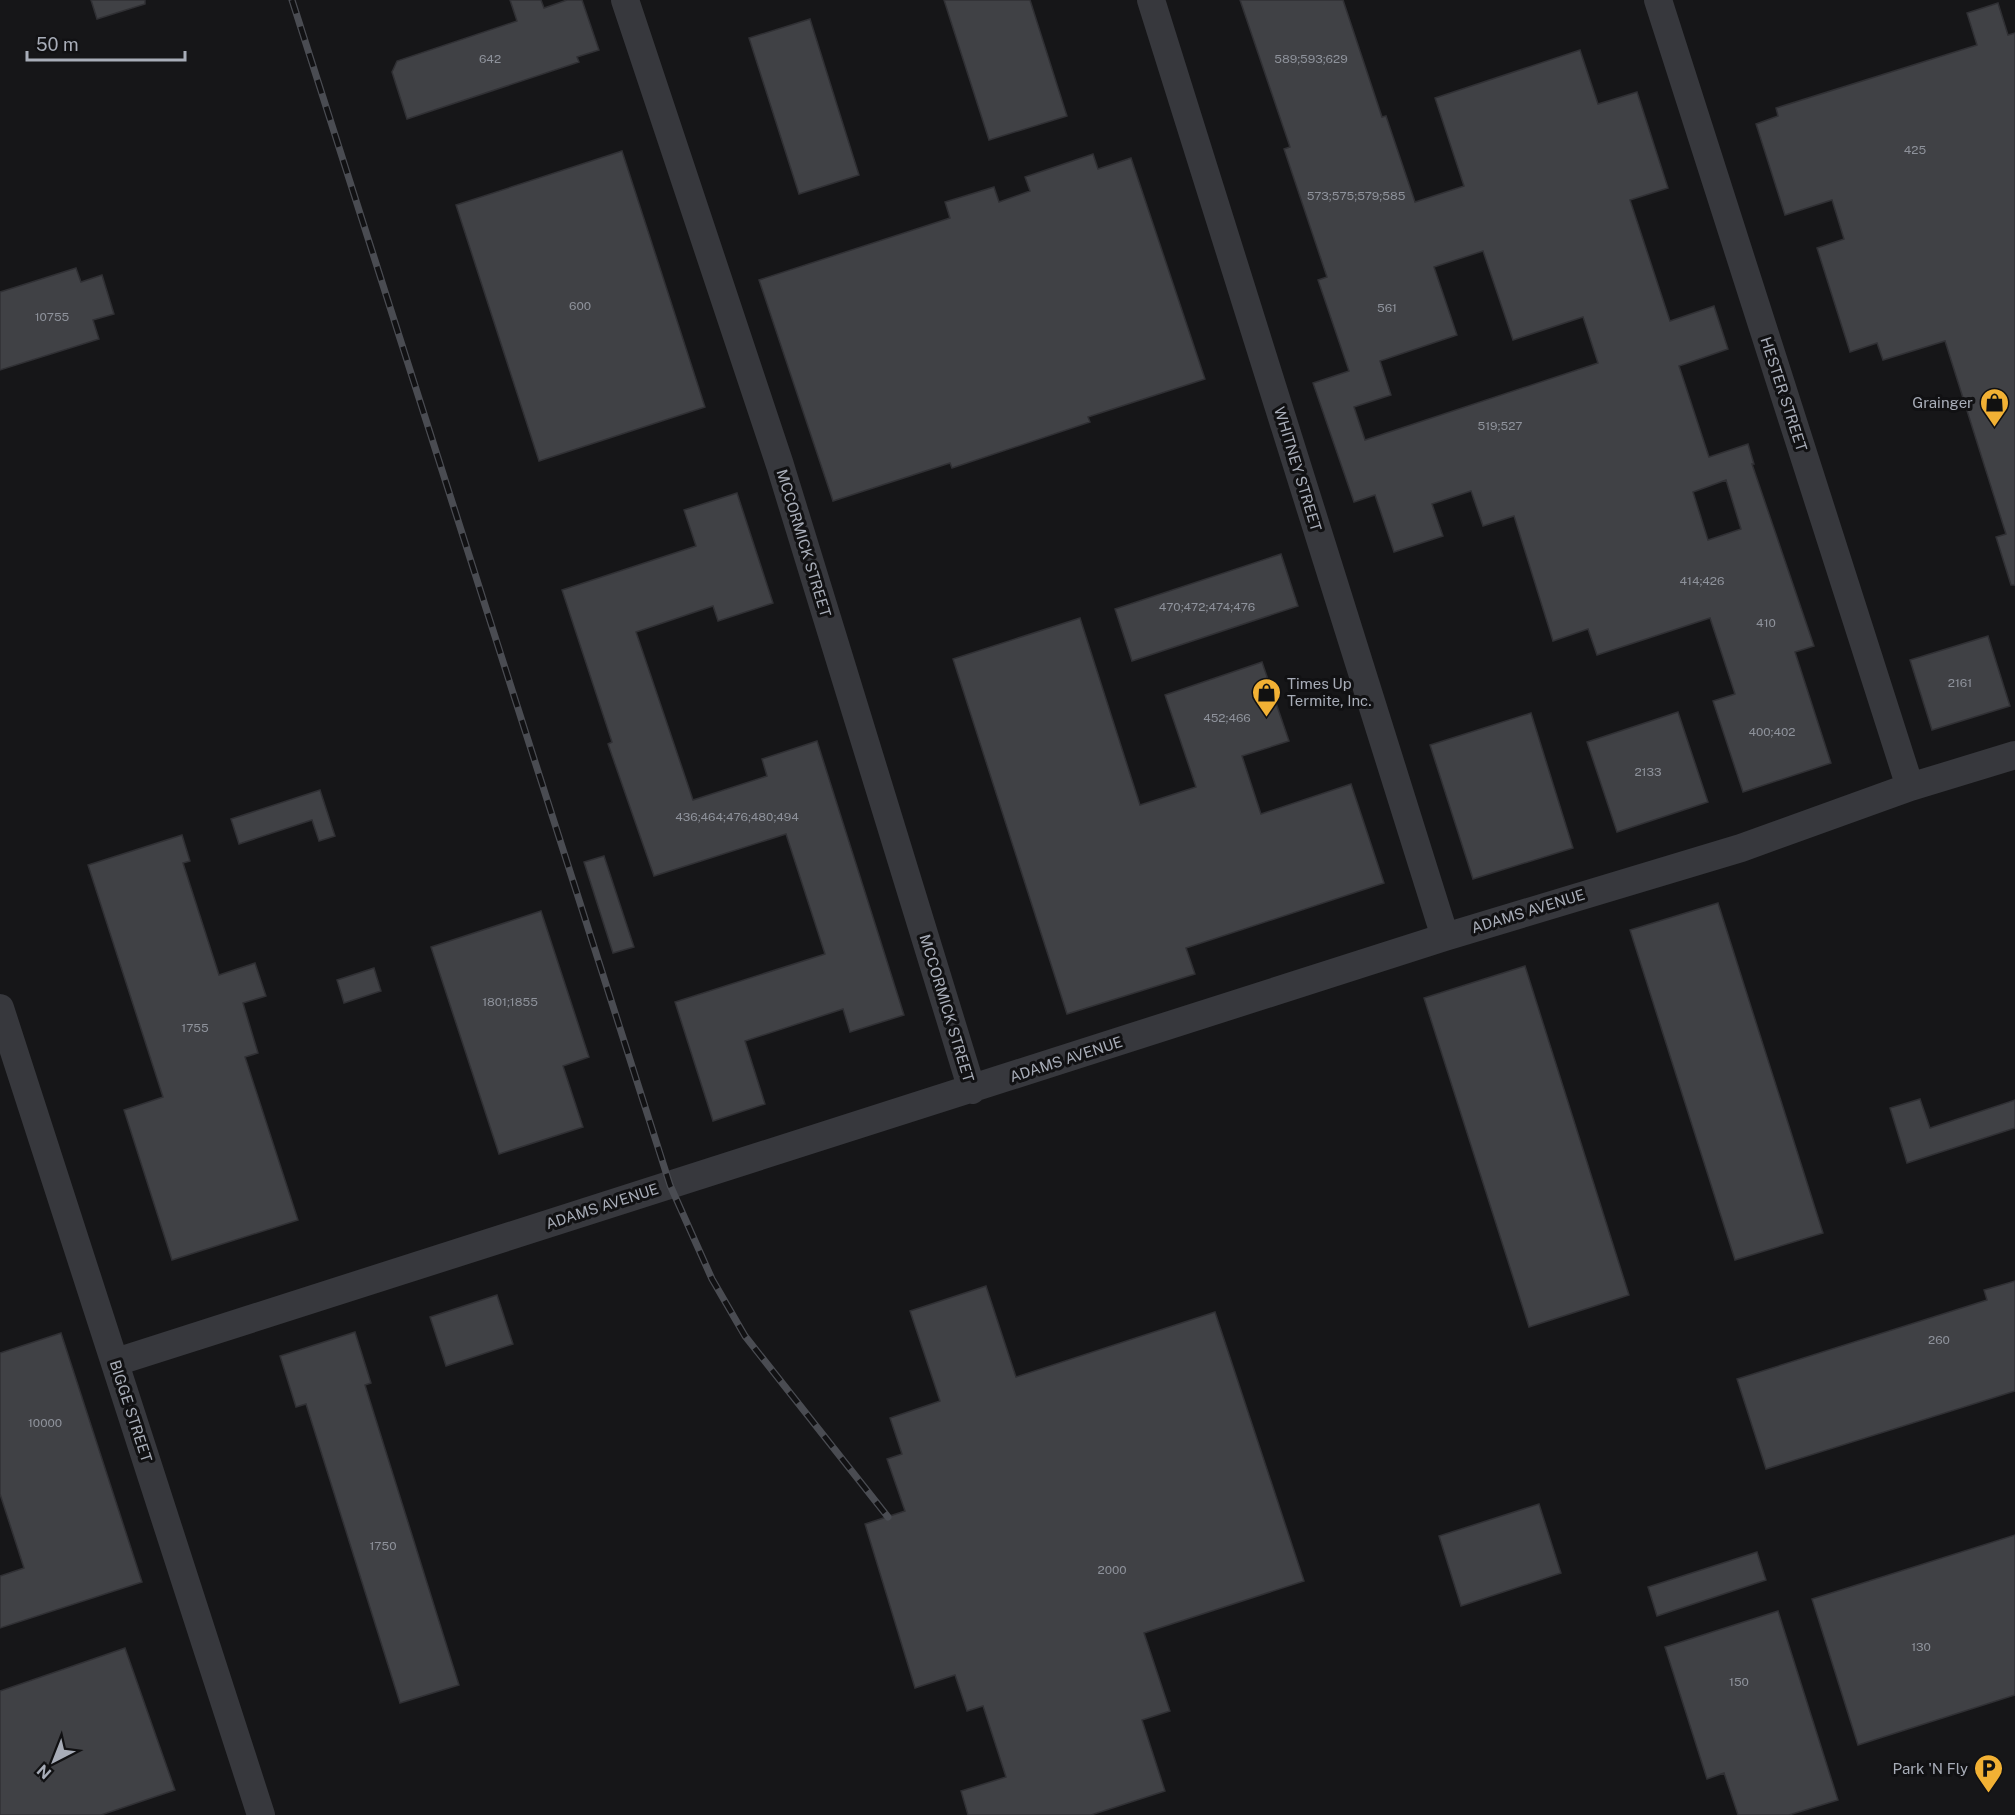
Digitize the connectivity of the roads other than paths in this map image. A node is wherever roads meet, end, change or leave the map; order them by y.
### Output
1 (625, 0) edge
2 (1150, 0) edge
3 (1659, 0) edge
4 (2015, 755) edge
5 (1910, 787) junction
6 (1445, 937) junction
7 (0, 1008) edge
8 (972, 1090) junction
9 (116, 1362) junction
10 (261, 1815) edge

1 - 8 street, MCCORMICK STREET
2 - 6 street, WHITNEY STREET
3 - 5 street, HESTER STREET
4 - 5 street, ADAMS AVENUE
5 - 6 street, ADAMS AVENUE
6 - 8 street, ADAMS AVENUE
7 - 9 street, BIGGE STREET
8 - 9 street, ADAMS AVENUE
9 - 10 street, BIGGE STREET

